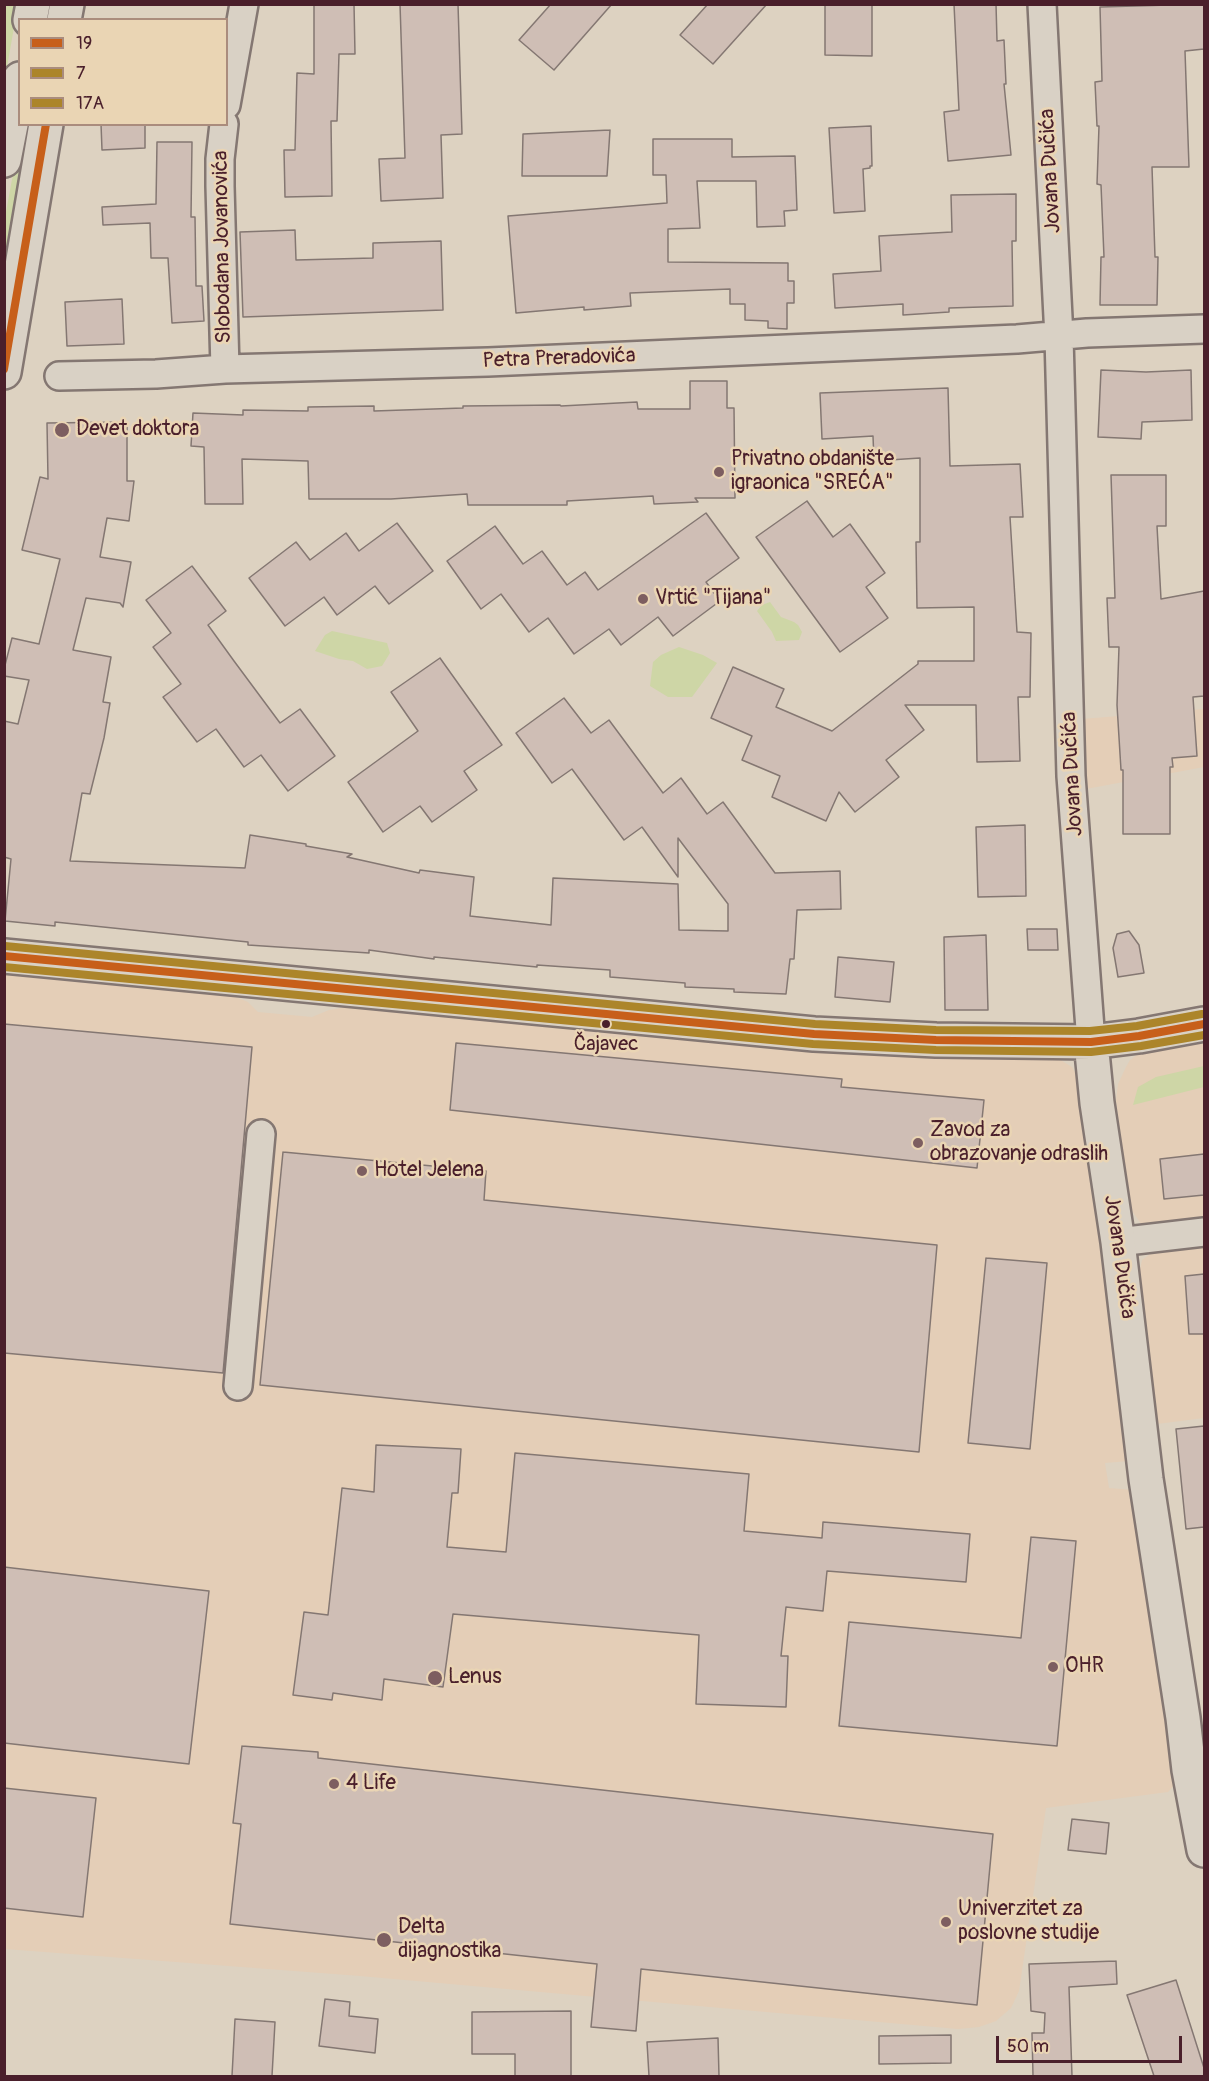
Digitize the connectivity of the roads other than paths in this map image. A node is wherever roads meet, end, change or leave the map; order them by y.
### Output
1 (244, 4) edge
2 (1042, 4) edge
3 (18, 89) edge
4 (228, 94) edge
5 (46, 126) edge
6 (224, 126) edge
7 (4, 160) edge
8 (1204, 328) edge
9 (1059, 337) junction
10 (225, 369) junction
11 (4, 372) edge
12 (59, 376) dead end
13 (4, 956) edge
14 (1204, 1024) edge
15 (1091, 1042) junction
16 (261, 1134) dead end
17 (1204, 1232) edge
18 (1118, 1242) junction
19 (238, 1386) dead end
20 (1200, 1800) edge
21 (1204, 1850) edge

1 - 4 street
2 - 9 street, Jovana Dučića
3 - 7 main road
5 - 11 main road
6 - 10 street, Slobodana Jovanovića
8 - 9 street
9 - 10 street, Petra Preradovića
9 - 15 street, Jovana Dučića
10 - 12 street, Petra Preradovića
13 - 15 main road
14 - 15 main road
15 - 18 main road, Jovana Dučića
16 - 19 street
17 - 18 street
18 - 20 main road, Jovana Dučića
20 - 21 main road, Jovana Dučića

